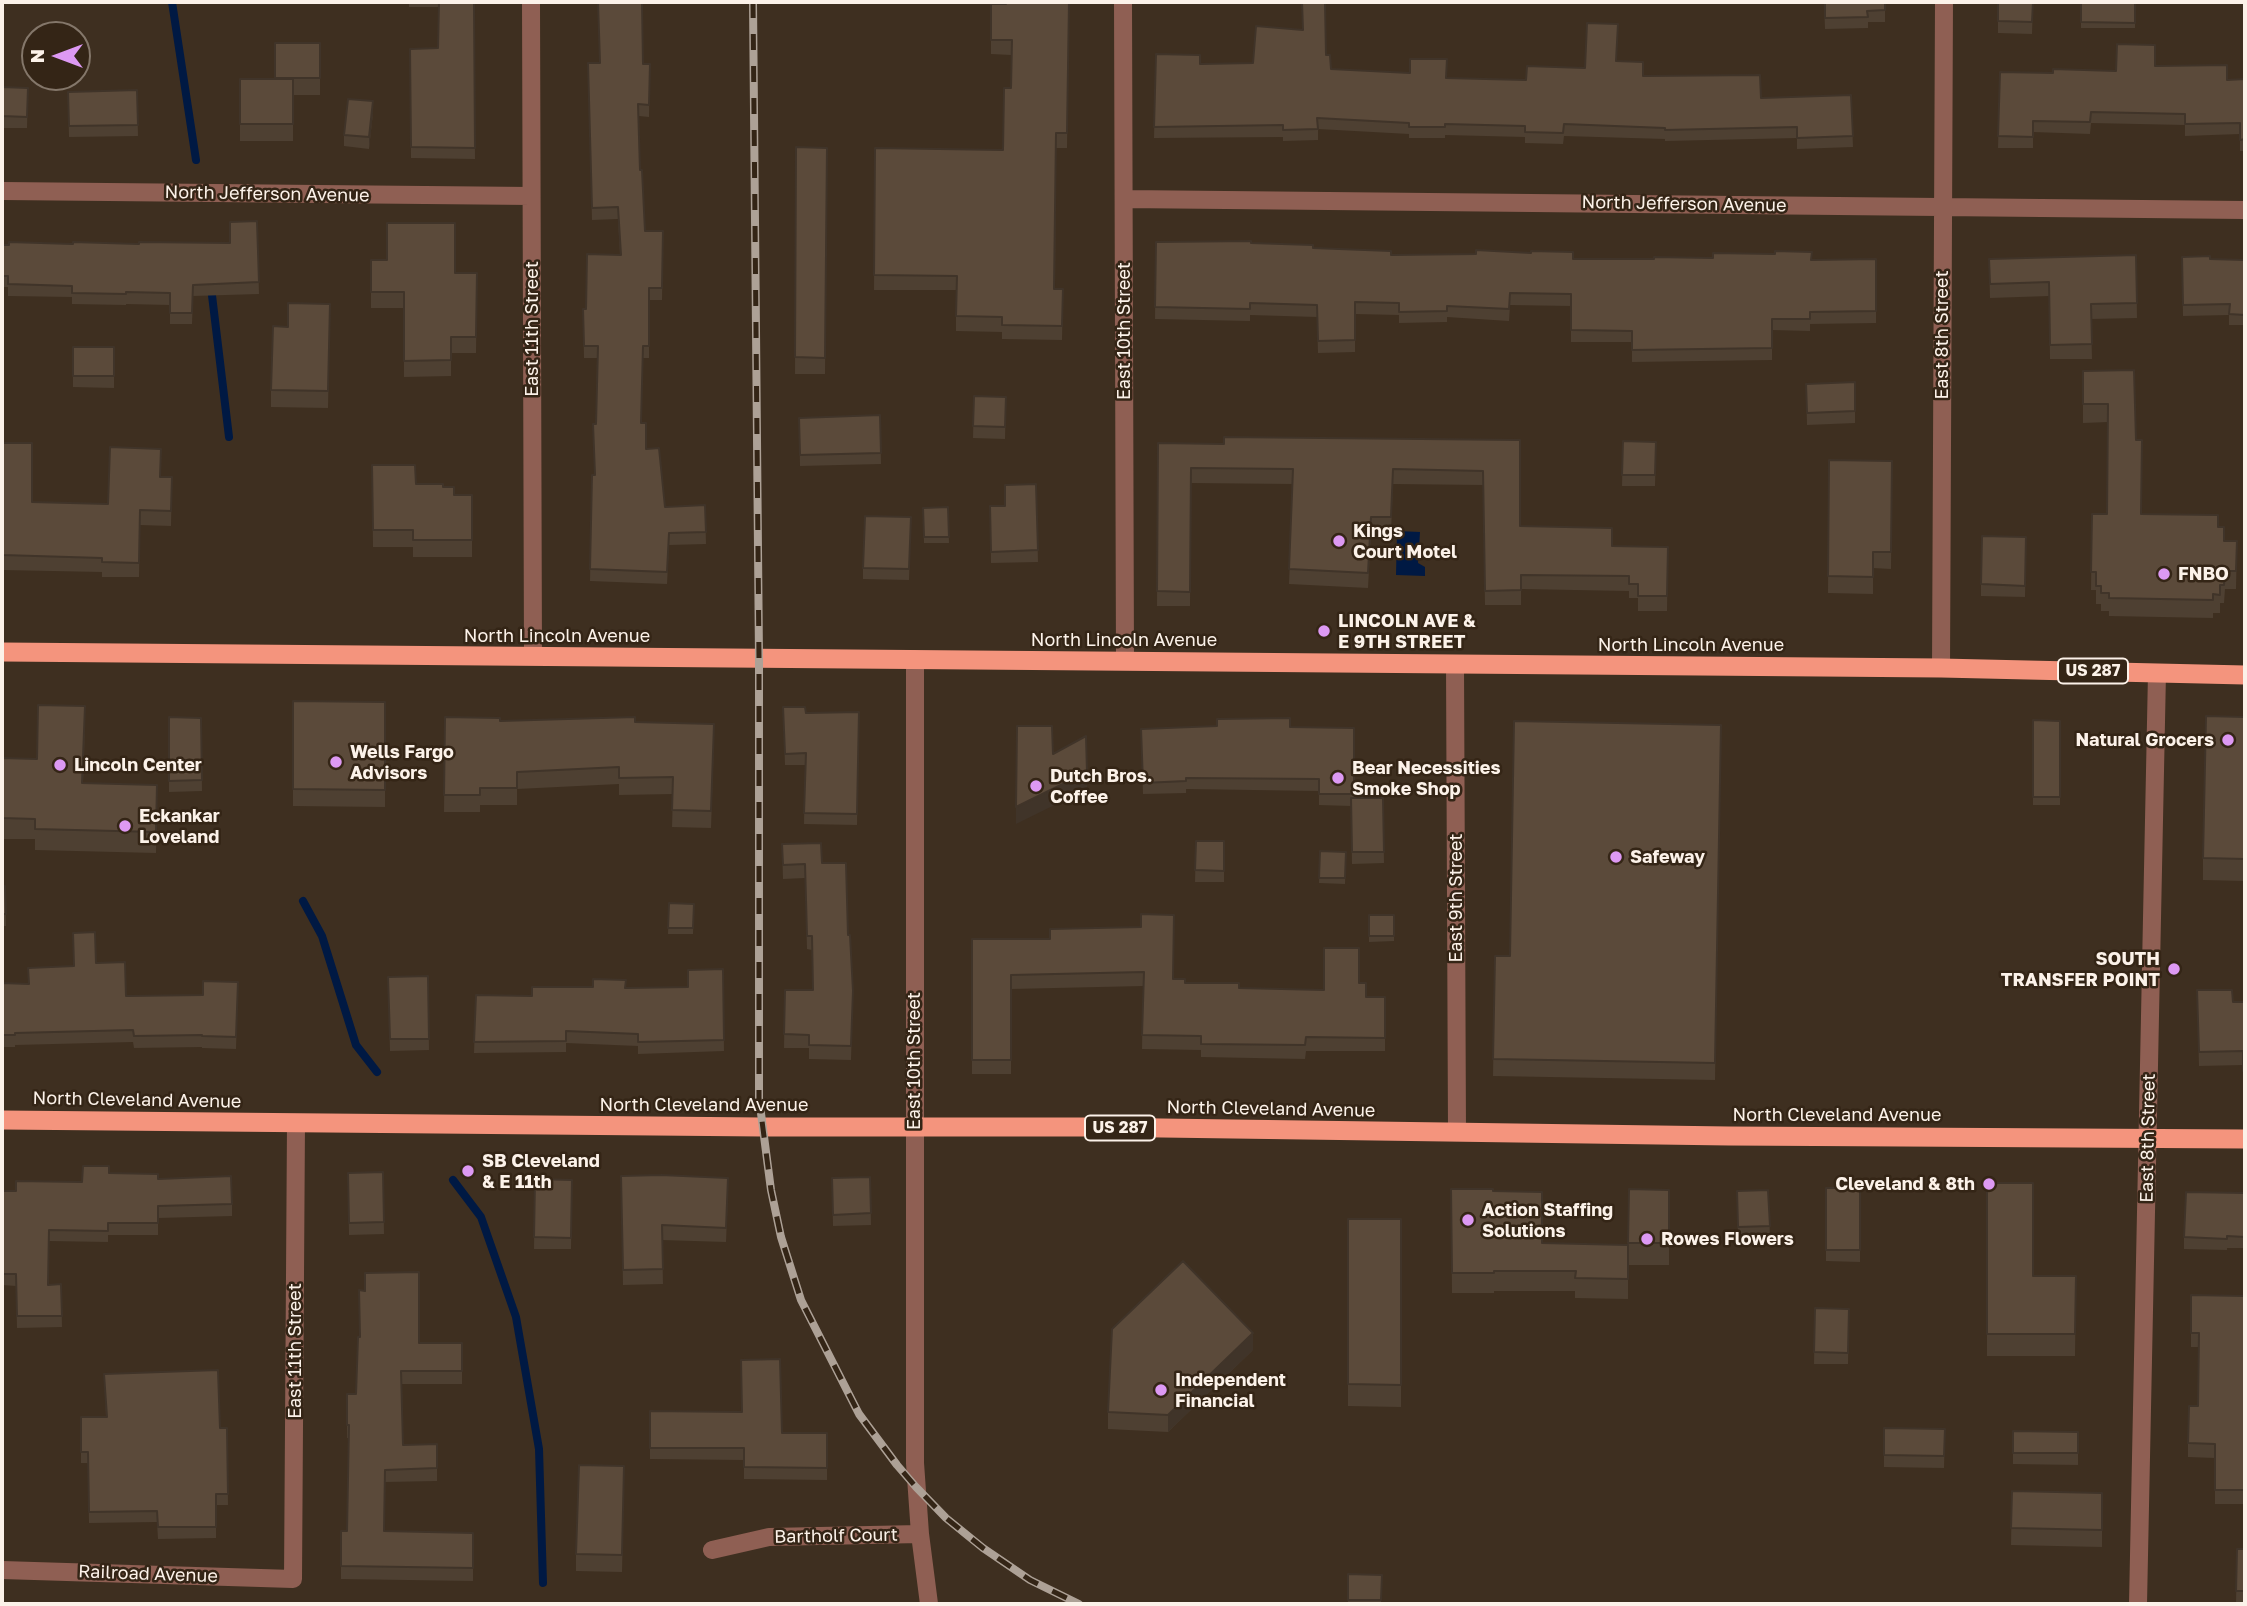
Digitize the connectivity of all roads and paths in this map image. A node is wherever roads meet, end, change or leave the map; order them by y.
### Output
1 (531, 2) edge
2 (1123, 2) edge
3 (1944, 2) edge
4 (2, 191) edge
5 (531, 196) junction
6 (1124, 199) junction
7 (1943, 206) junction
8 (2245, 209) edge
9 (2, 652) edge
10 (533, 656) junction
11 (915, 659) junction
12 (1125, 661) junction
13 (1455, 664) junction
14 (1941, 668) junction
15 (2157, 673) junction
16 (2245, 675) edge
17 (2, 1120) edge
18 (296, 1123) junction
19 (914, 1127) junction
20 (1457, 1131) junction
21 (2148, 1139) junction
22 (2245, 1139) edge
23 (920, 1534) junction
24 (712, 1550) dead end
25 (2, 1570) edge
26 (293, 1579) joint
27 (929, 1604) edge
28 (2138, 1604) edge

1 - 5 street, East 11th Street
2 - 6 street, East 10th Street
3 - 7 street, East 8th Street
4 - 5 street, North Jefferson Avenue
5 - 10 street, East 11th Street
6 - 7 street, North Jefferson Avenue
6 - 12 street, East 10th Street
7 - 8 street, North Jefferson Avenue
7 - 14 street, East 8th Street
9 - 10 highway, North Lincoln Avenue / US 287
10 - 11 highway, North Lincoln Avenue / US 287
11 - 12 highway, North Lincoln Avenue / US 287
11 - 19 street, East 10th Street
12 - 13 highway, North Lincoln Avenue / US 287
13 - 14 highway, North Lincoln Avenue / US 287
13 - 20 street, East 9th Street
14 - 15 highway, North Lincoln Avenue / US 287
15 - 16 highway, North Lincoln Avenue / US 287
15 - 21 street, East 8th Street
17 - 18 highway, North Cleveland Avenue / US 287
18 - 19 highway, North Cleveland Avenue / US 287
18 - 26 street, East 11th Street
19 - 20 highway, North Cleveland Avenue / US 287
19 - 23 street, East 10th Street
20 - 21 highway, North Cleveland Avenue / US 287
21 - 22 highway, North Cleveland Avenue / US 287
21 - 28 street, East 8th Street
23 - 24 street, Bartholf Court
23 - 27 street, East 10th Street
25 - 26 street, Railroad Avenue

